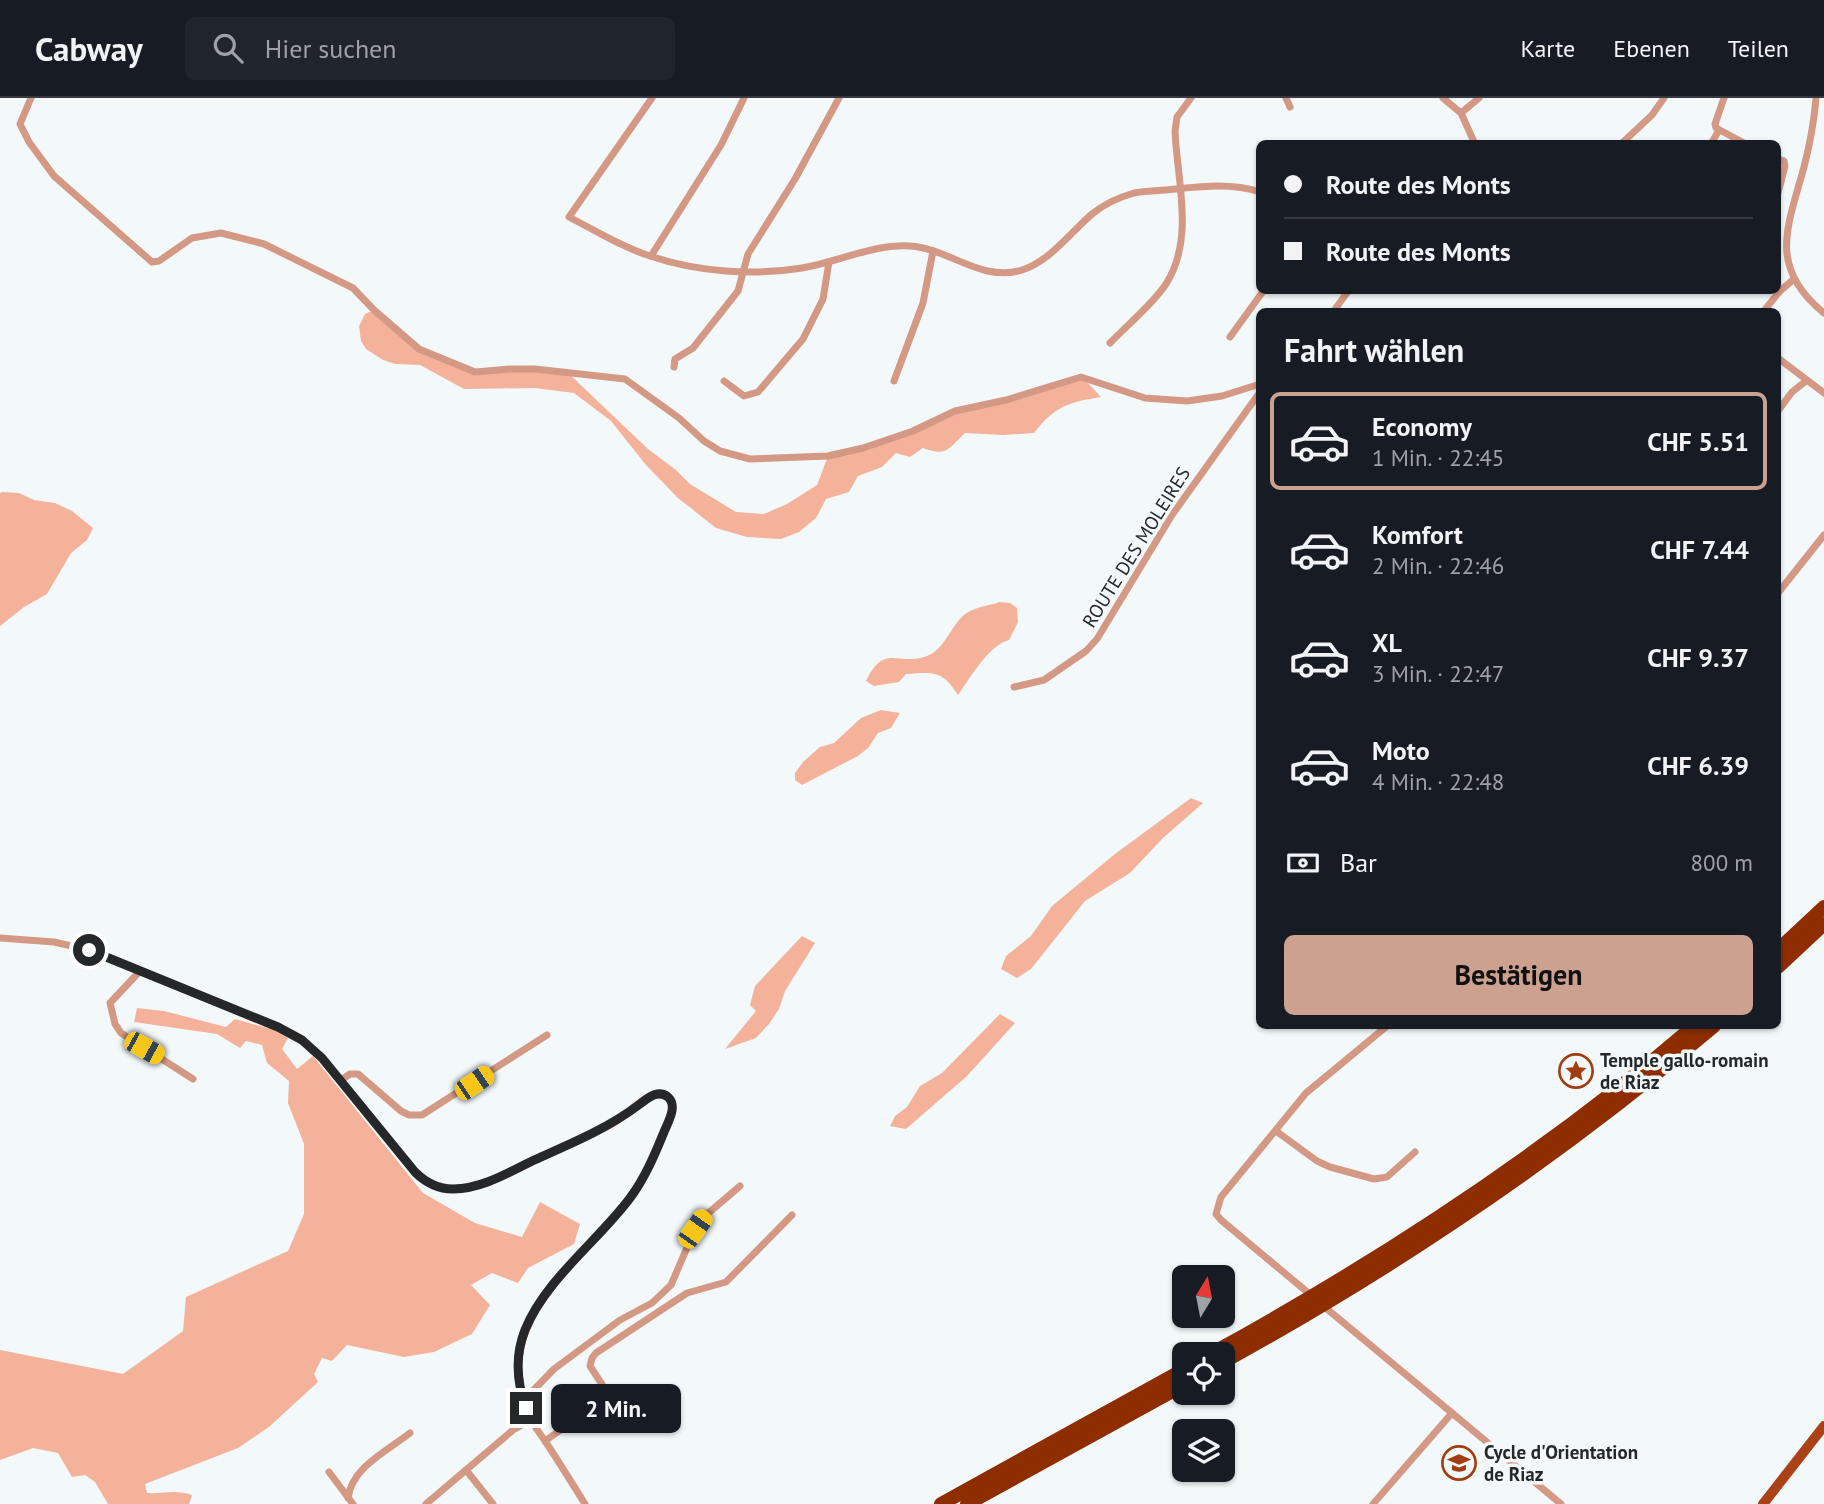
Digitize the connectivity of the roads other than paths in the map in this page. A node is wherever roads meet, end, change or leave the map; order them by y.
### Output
1 (31, 98) edge
2 (652, 98) edge
3 (744, 98) edge
4 (839, 98) edge
5 (1191, 98) edge
6 (1286, 98) edge
7 (1443, 98) edge
8 (1479, 98) edge
9 (1664, 98) edge
10 (1724, 98) edge
11 (1816, 98) edge
12 (1290, 107) dead end
13 (1461, 113) junction
14 (1719, 130) junction
15 (1473, 140) edge
16 (1625, 140) edge
17 (1713, 140) edge
18 (1738, 140) edge
19 (1781, 160) edge
20 (1781, 181) edge
21 (1180, 189) junction
22 (1256, 191) edge
23 (1781, 238) edge
24 (1786, 241) junction
25 (933, 251) junction
26 (651, 256) junction
27 (829, 262) junction
28 (743, 272) junction
29 (1794, 279) junction
30 (1781, 290) edge
31 (1261, 294) edge
32 (1778, 294) edge
33 (1766, 308) edge
34 (1824, 313) edge
35 (1230, 337) dead end
36 (1110, 342) dead end
37 (1781, 360) edge
38 (674, 367) dead end
39 (1806, 380) junction
40 (724, 381) dead end
41 (894, 382) dead end
42 (1256, 385) edge
43 (1824, 393) edge
44 (1256, 398) edge
45 (1781, 407) edge
46 (1824, 534) edge
47 (1781, 589) edge
48 (1014, 687) dead end
49 (1824, 906) edge
50 (1824, 924) edge
51 (0, 939) edge
52 (1781, 947) edge
53 (1781, 964) edge
54 (140, 971) junction
55 (1383, 1029) edge
56 (1690, 1029) edge
57 (1710, 1029) edge
58 (547, 1035) dead end
59 (193, 1079) dead end
60 (341, 1080) junction
61 (1276, 1131) junction
62 (1415, 1152) dead end
63 (740, 1186) dead end
64 (792, 1215) dead end
65 (1232, 1342) edge
66 (1235, 1355) edge
67 (1172, 1376) edge
68 (1172, 1391) edge
69 (523, 1401) junction
70 (1452, 1413) junction
71 (531, 1420) junction
72 (1824, 1426) edge
73 (410, 1433) dead end
74 (545, 1441) junction
75 (466, 1470) junction
76 (329, 1472) dead end
77 (350, 1501) edge
78 (426, 1504) edge
79 (493, 1504) edge
80 (585, 1504) edge
81 (941, 1504) edge
82 (967, 1504) edge
83 (1373, 1504) edge
84 (1561, 1504) edge
85 (1763, 1504) edge

1 - 42 street
2 - 26 street
3 - 26 street
4 - 28 street
5 - 21 street
6 - 12 street
7 - 13 street
8 - 13 street
9 - 16 street
10 - 14 street
11 - 24 street
13 - 15 street
14 - 17 street
14 - 18 street
19 - 20 street
21 - 22 street
21 - 25 street
21 - 36 street
23 - 24 street
24 - 29 street
25 - 27 street
25 - 41 street
26 - 28 street
27 - 28 street
27 - 40 street
28 - 38 street
29 - 30 street
29 - 34 street
31 - 35 street
32 - 33 street
37 - 39 street
39 - 43 street
39 - 45 street
44 - 48 street, ROUTE DES MOLEIRES
46 - 47 street
49 - 52 highway
50 - 53 highway
51 - 54 street
54 - 59 street
54 - 60 street
55 - 61 street
56 - 65 highway
57 - 66 highway
58 - 60 street
60 - 69 street
61 - 62 street
61 - 70 street
63 - 69 street
64 - 74 street
67 - 81 highway
68 - 82 highway
69 - 71 street
70 - 83 street
70 - 84 street
71 - 74 street
71 - 75 street
72 - 85 main road
73 - 77 street
74 - 80 street
75 - 78 street
75 - 79 street
76 - 77 street

